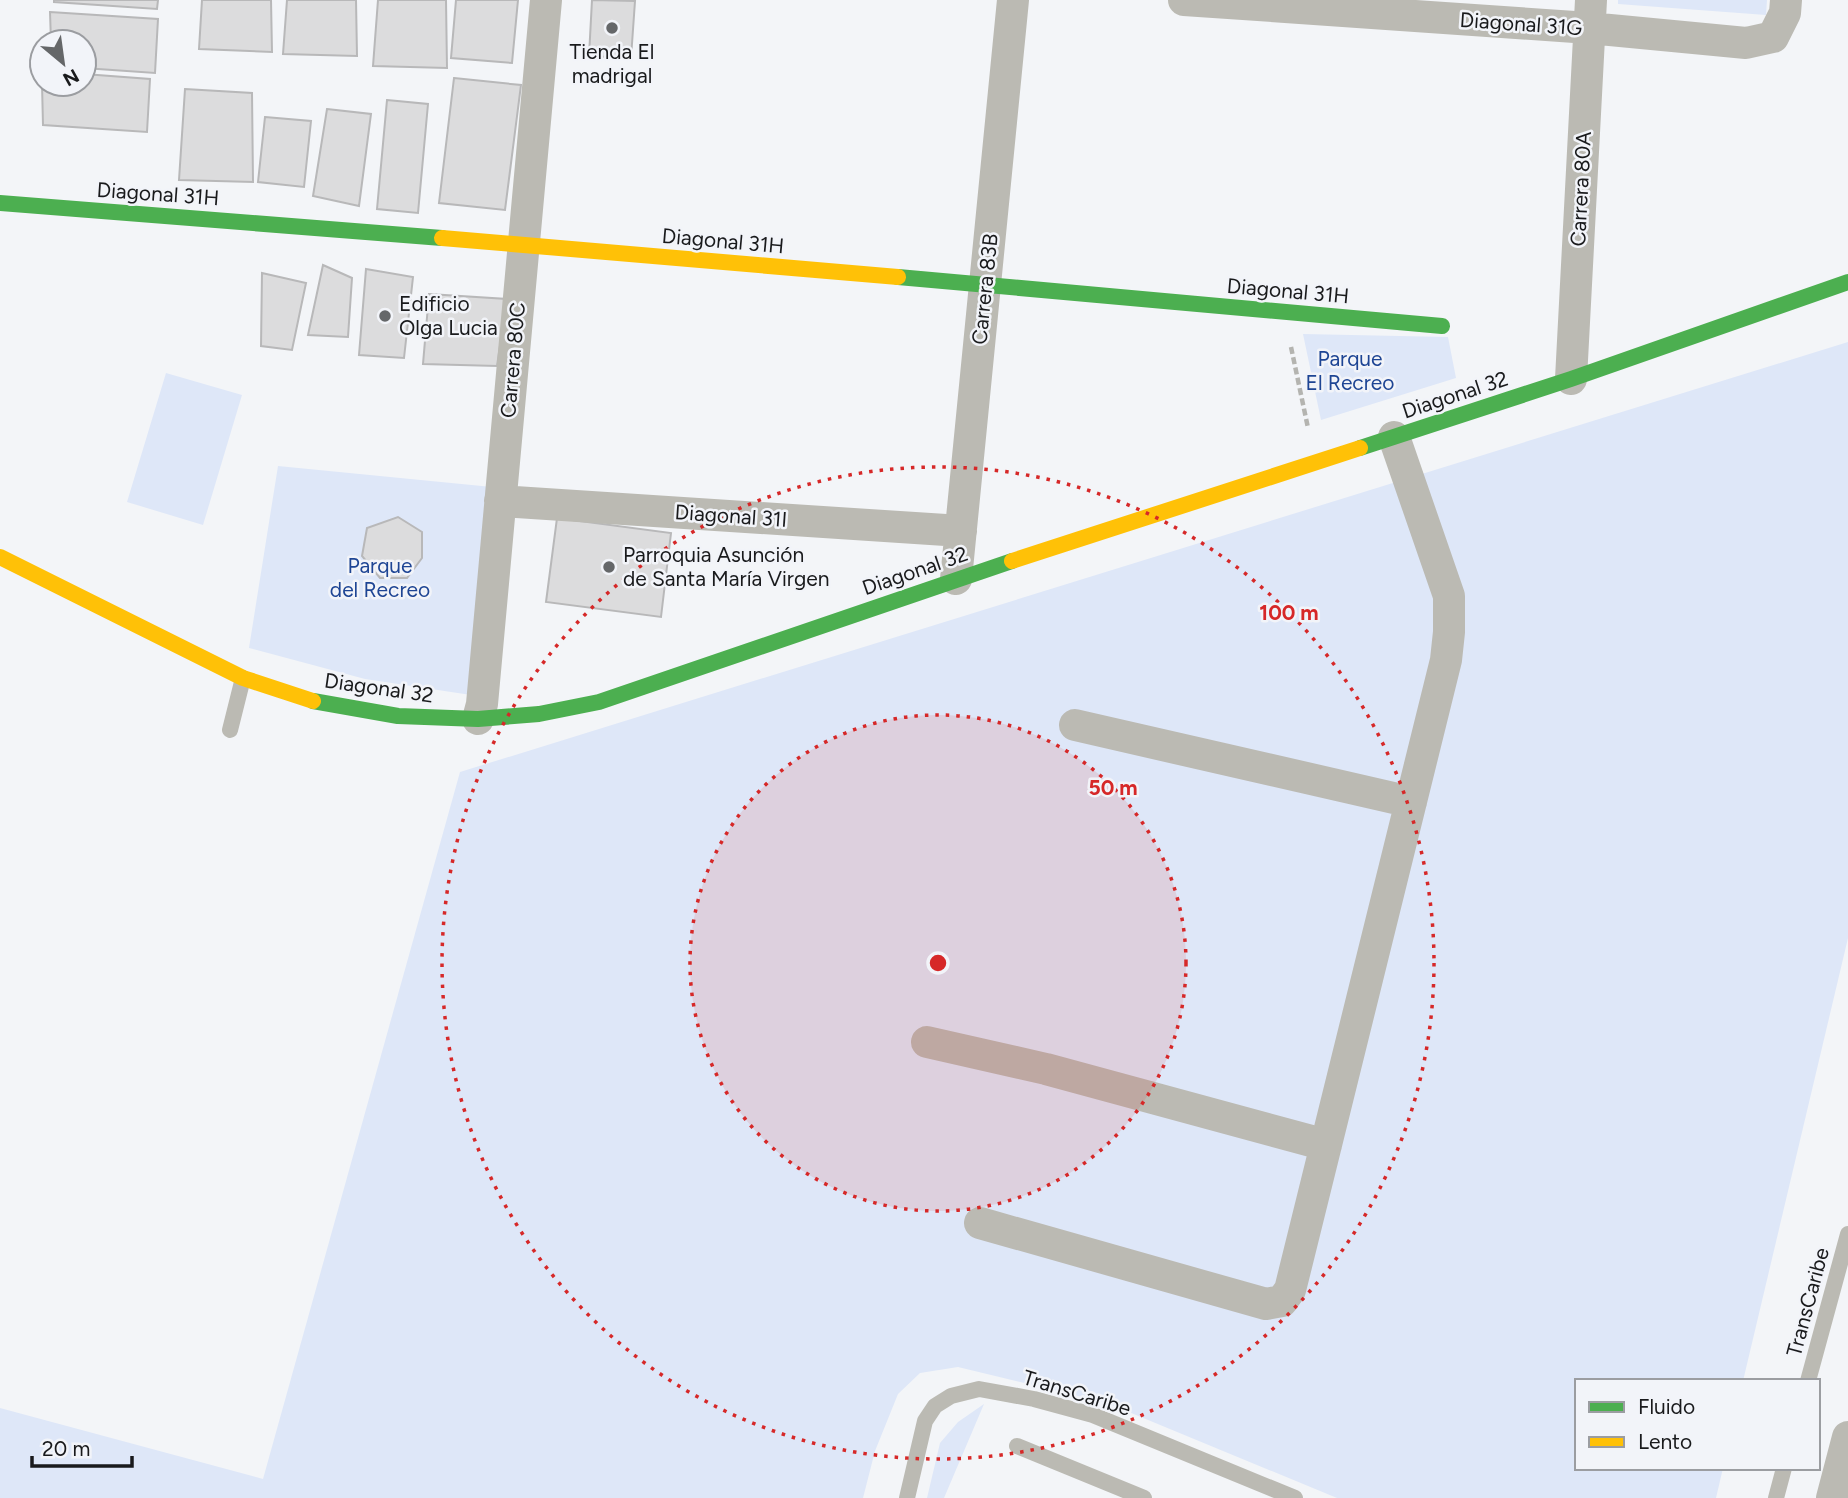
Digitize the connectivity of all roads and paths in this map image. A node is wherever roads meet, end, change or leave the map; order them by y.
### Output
1 (546, 0) edge
2 (1013, 0) edge
3 (1184, 0) edge
4 (1786, 0) edge
5 (1590, 14) edge
6 (0, 203) edge
7 (524, 244) junction
8 (1848, 282) edge
9 (985, 286) junction
10 (1283, 312) junction
11 (1442, 326) dead end
12 (1571, 379) junction
13 (1394, 437) junction
14 (1316, 463) junction
15 (500, 501) junction
16 (961, 531) junction
17 (0, 557) edge
18 (956, 579) junction
19 (243, 678) junction
20 (478, 719) junction
21 (1075, 725) dead end
22 (230, 730) dead end
23 (1411, 802) junction
24 (927, 1042) dead end
25 (1326, 1145) junction
26 (980, 1223) dead end
27 (1848, 1234) edge
28 (1809, 1379) edge
29 (1848, 1437) edge
30 (1017, 1446) dead end
31 (1783, 1470) edge
32 (907, 1498) edge
33 (1144, 1498) edge
34 (1295, 1498) edge
35 (1776, 1498) edge
36 (1832, 1498) edge

1 - 7 street, Carrera 80C
2 - 9 street, Carrera 83B
3 - 5 street, Diagonal 31G
4 - 5 street, Diagonal 31G
5 - 12 street, Carrera 80A
6 - 7 street, Diagonal 31H
7 - 9 street, Diagonal 31H
7 - 15 street, Carrera 80C
8 - 12 street, Diagonal 32
9 - 10 street, Diagonal 31H
9 - 16 street, Carrera 83B
10 - 11 street, Diagonal 31H
10 - 14 path
12 - 13 street, Diagonal 32
13 - 14 street, Diagonal 32
13 - 23 street
14 - 18 street, Diagonal 32
15 - 16 street, Diagonal 31I
15 - 20 street, Carrera 80C
16 - 18 street, Carrera 83B
17 - 19 street, Diagonal 32
18 - 20 street, Diagonal 32
19 - 20 street, Diagonal 32
19 - 22 lane
21 - 23 street
23 - 25 street
24 - 25 street
25 - 26 street
27 - 28 lane, TransCaribe
29 - 36 street
30 - 33 lane
31 - 35 lane
32 - 34 lane, TransCaribe

